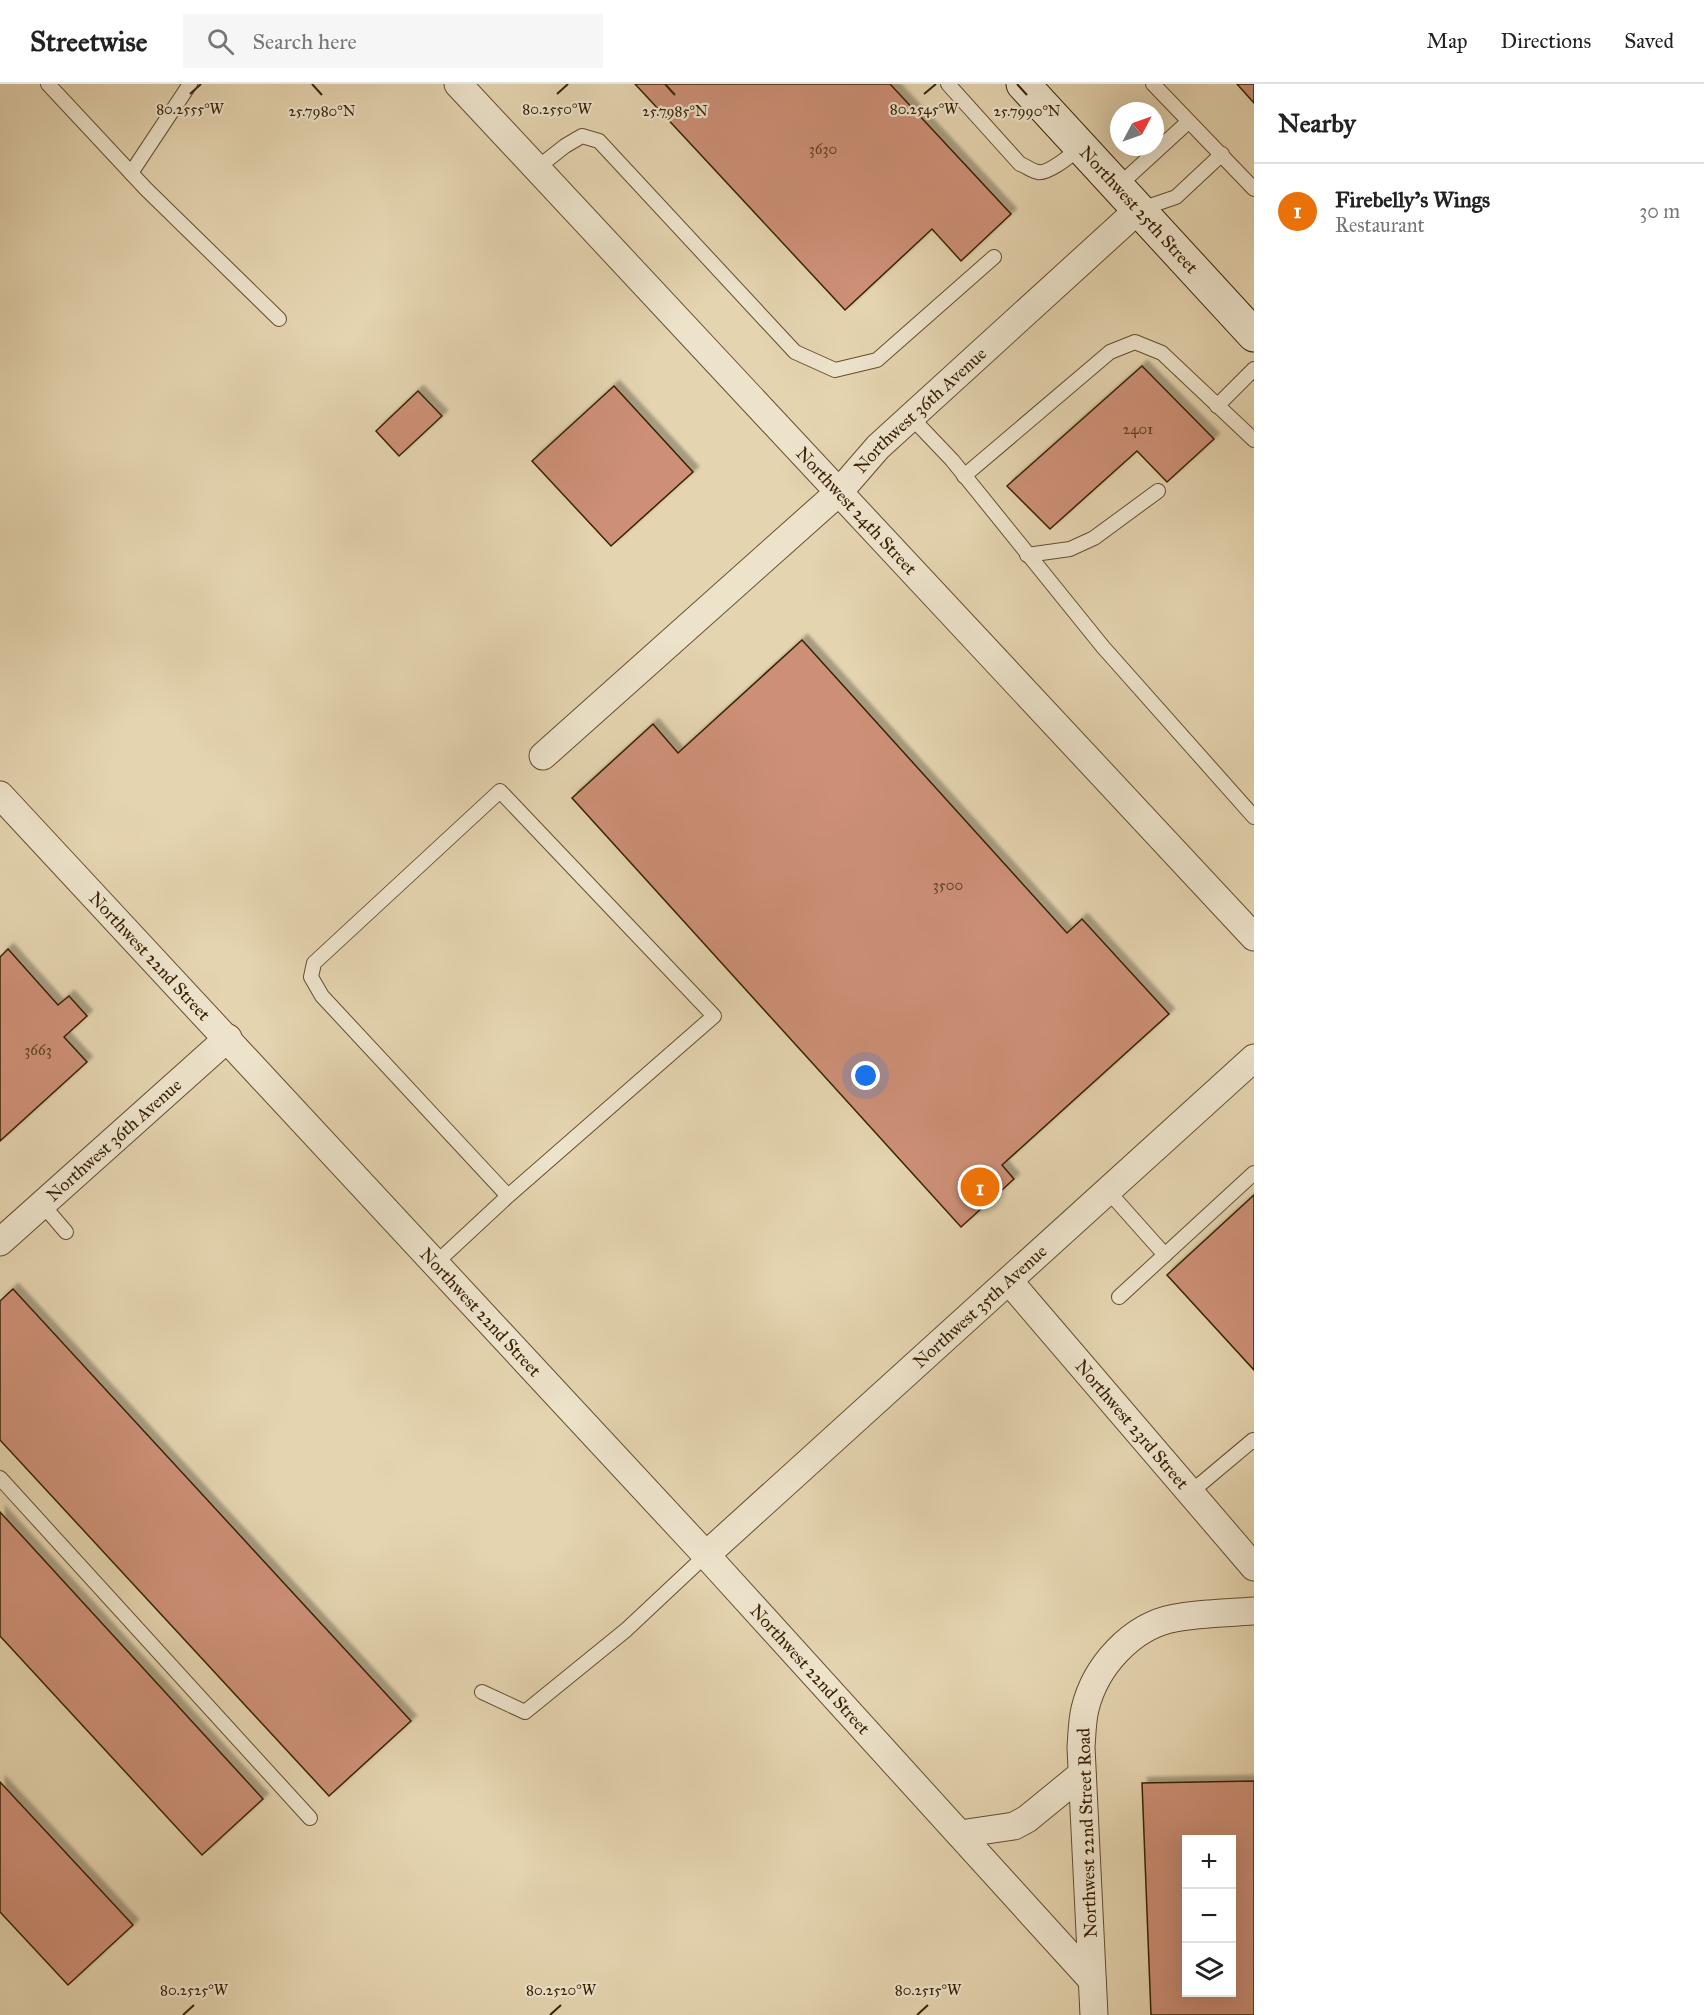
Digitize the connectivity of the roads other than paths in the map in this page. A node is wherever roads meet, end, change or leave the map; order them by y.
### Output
1 (48, 84) edge
2 (190, 84) edge
3 (458, 84) edge
4 (948, 84) edge
5 (1023, 84) edge
6 (1153, 84) edge
7 (1188, 122) junction
8 (1081, 147) junction
9 (1222, 154) junction
10 (537, 168) junction
11 (131, 174) junction
12 (1254, 189) edge
13 (1127, 198) junction
14 (994, 257) dead end
15 (279, 319) dead end
16 (1254, 335) edge
17 (1254, 369) edge
18 (1217, 406) junction
19 (911, 417) junction
20 (1254, 440) edge
21 (964, 476) junction
22 (1158, 491) dead end
23 (839, 492) junction
24 (1027, 555) junction
25 (543, 756) dead end
26 (0, 795) edge
27 (1254, 817) edge
28 (1254, 937) edge
29 (228, 1038) junction
30 (1253, 1060) edge
31 (1254, 1173) edge
32 (1108, 1191) junction
33 (508, 1196) junction
34 (42, 1204) junction
35 (66, 1232) dead end
36 (0, 1242) edge
37 (1165, 1255) junction
38 (436, 1263) junction
39 (1009, 1281) junction
40 (1119, 1297) dead end
41 (1254, 1442) edge
42 (0, 1478) edge
43 (1191, 1492) junction
44 (706, 1555) junction
45 (1254, 1567) edge
46 (1254, 1611) edge
47 (482, 1692) dead end
48 (1082, 1774) junction
49 (310, 1818) dead end
50 (960, 1834) junction
51 (1092, 1980) junction
52 (1094, 2015) edge

1 - 11 lane
2 - 11 lane
3 - 10 street, Northwest 24th Street
4 - 8 lane
5 - 8 street, Northwest 25th Street
6 - 7 lane
7 - 9 lane
7 - 13 lane
8 - 13 street, Northwest 25th Street
9 - 12 lane
9 - 13 lane
10 - 14 lane
10 - 23 street, Northwest 24th Street
11 - 15 lane
13 - 16 street, Northwest 25th Street
13 - 19 street, Northwest 36th Avenue
17 - 18 lane
18 - 20 lane
18 - 21 lane
19 - 21 lane
19 - 23 street, Northwest 36th Avenue
21 - 24 lane
22 - 24 lane
23 - 25 street, Northwest 36th Avenue
23 - 28 street, Northwest 24th Street
24 - 27 lane
26 - 29 street, Northwest 22nd Street
29 - 34 street, Northwest 36th Avenue
29 - 38 street, Northwest 22nd Street
30 - 32 street, Northwest 35th Avenue
31 - 37 lane
32 - 37 lane
32 - 39 street, Northwest 35th Avenue
33 - 33 lane
33 - 38 lane
34 - 35 lane
34 - 36 street, Northwest 36th Avenue
37 - 40 lane
38 - 44 street, Northwest 22nd Street
39 - 43 street, Northwest 23rd Street
39 - 44 street, Northwest 35th Avenue
41 - 43 lane
42 - 49 lane
43 - 45 street, Northwest 23rd Street
44 - 47 lane
44 - 50 street, Northwest 22nd Street
46 - 48 street, Northwest 22nd Street Road
48 - 50 street
48 - 51 street, Northwest 22nd Street Road
50 - 51 street, Northwest 22nd Street
51 - 52 street, Northwest 22nd Street Road

